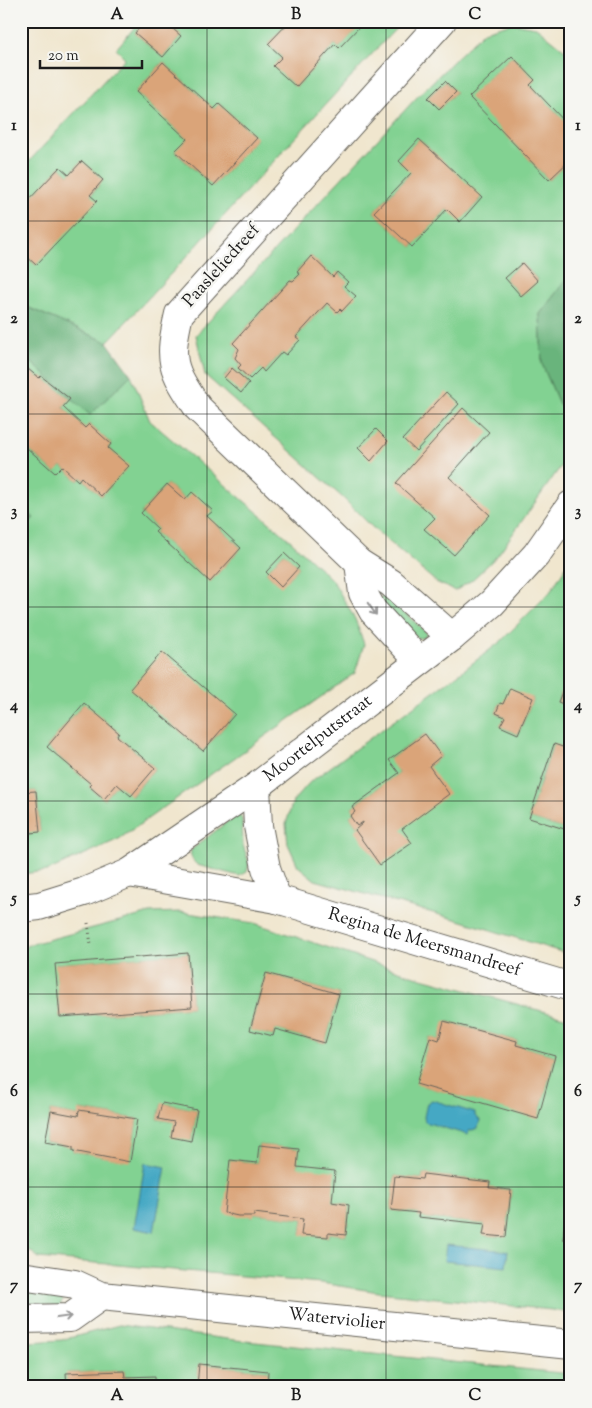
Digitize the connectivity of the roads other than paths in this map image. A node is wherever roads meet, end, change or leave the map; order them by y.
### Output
1 (442, 21) edge
2 (571, 505) edge
3 (359, 563) junction
4 (452, 637) junction
5 (420, 661) junction
6 (256, 787) junction
7 (129, 873) junction
8 (277, 899) junction
9 (21, 908) edge
10 (571, 986) edge
11 (21, 1276) edge
12 (101, 1296) junction
13 (21, 1319) edge
14 (571, 1344) edge

1 - 3 street, Paasleliedreef
2 - 4 street, Moortelputstraat
3 - 4 street, Paasleliedreef
3 -> 5 street
4 - 5 street, Moortelputstraat
5 - 6 street, Moortelputstraat
6 - 7 street, Moortelputstraat
6 - 8 street
7 - 8 street, Regina de Meersmandreef
7 - 9 street, Moortelputstraat
8 - 10 street, Regina de Meersmandreef
11 - 12 street, Waterviolier
13 -> 12 street
12 - 14 street, Waterviolier

